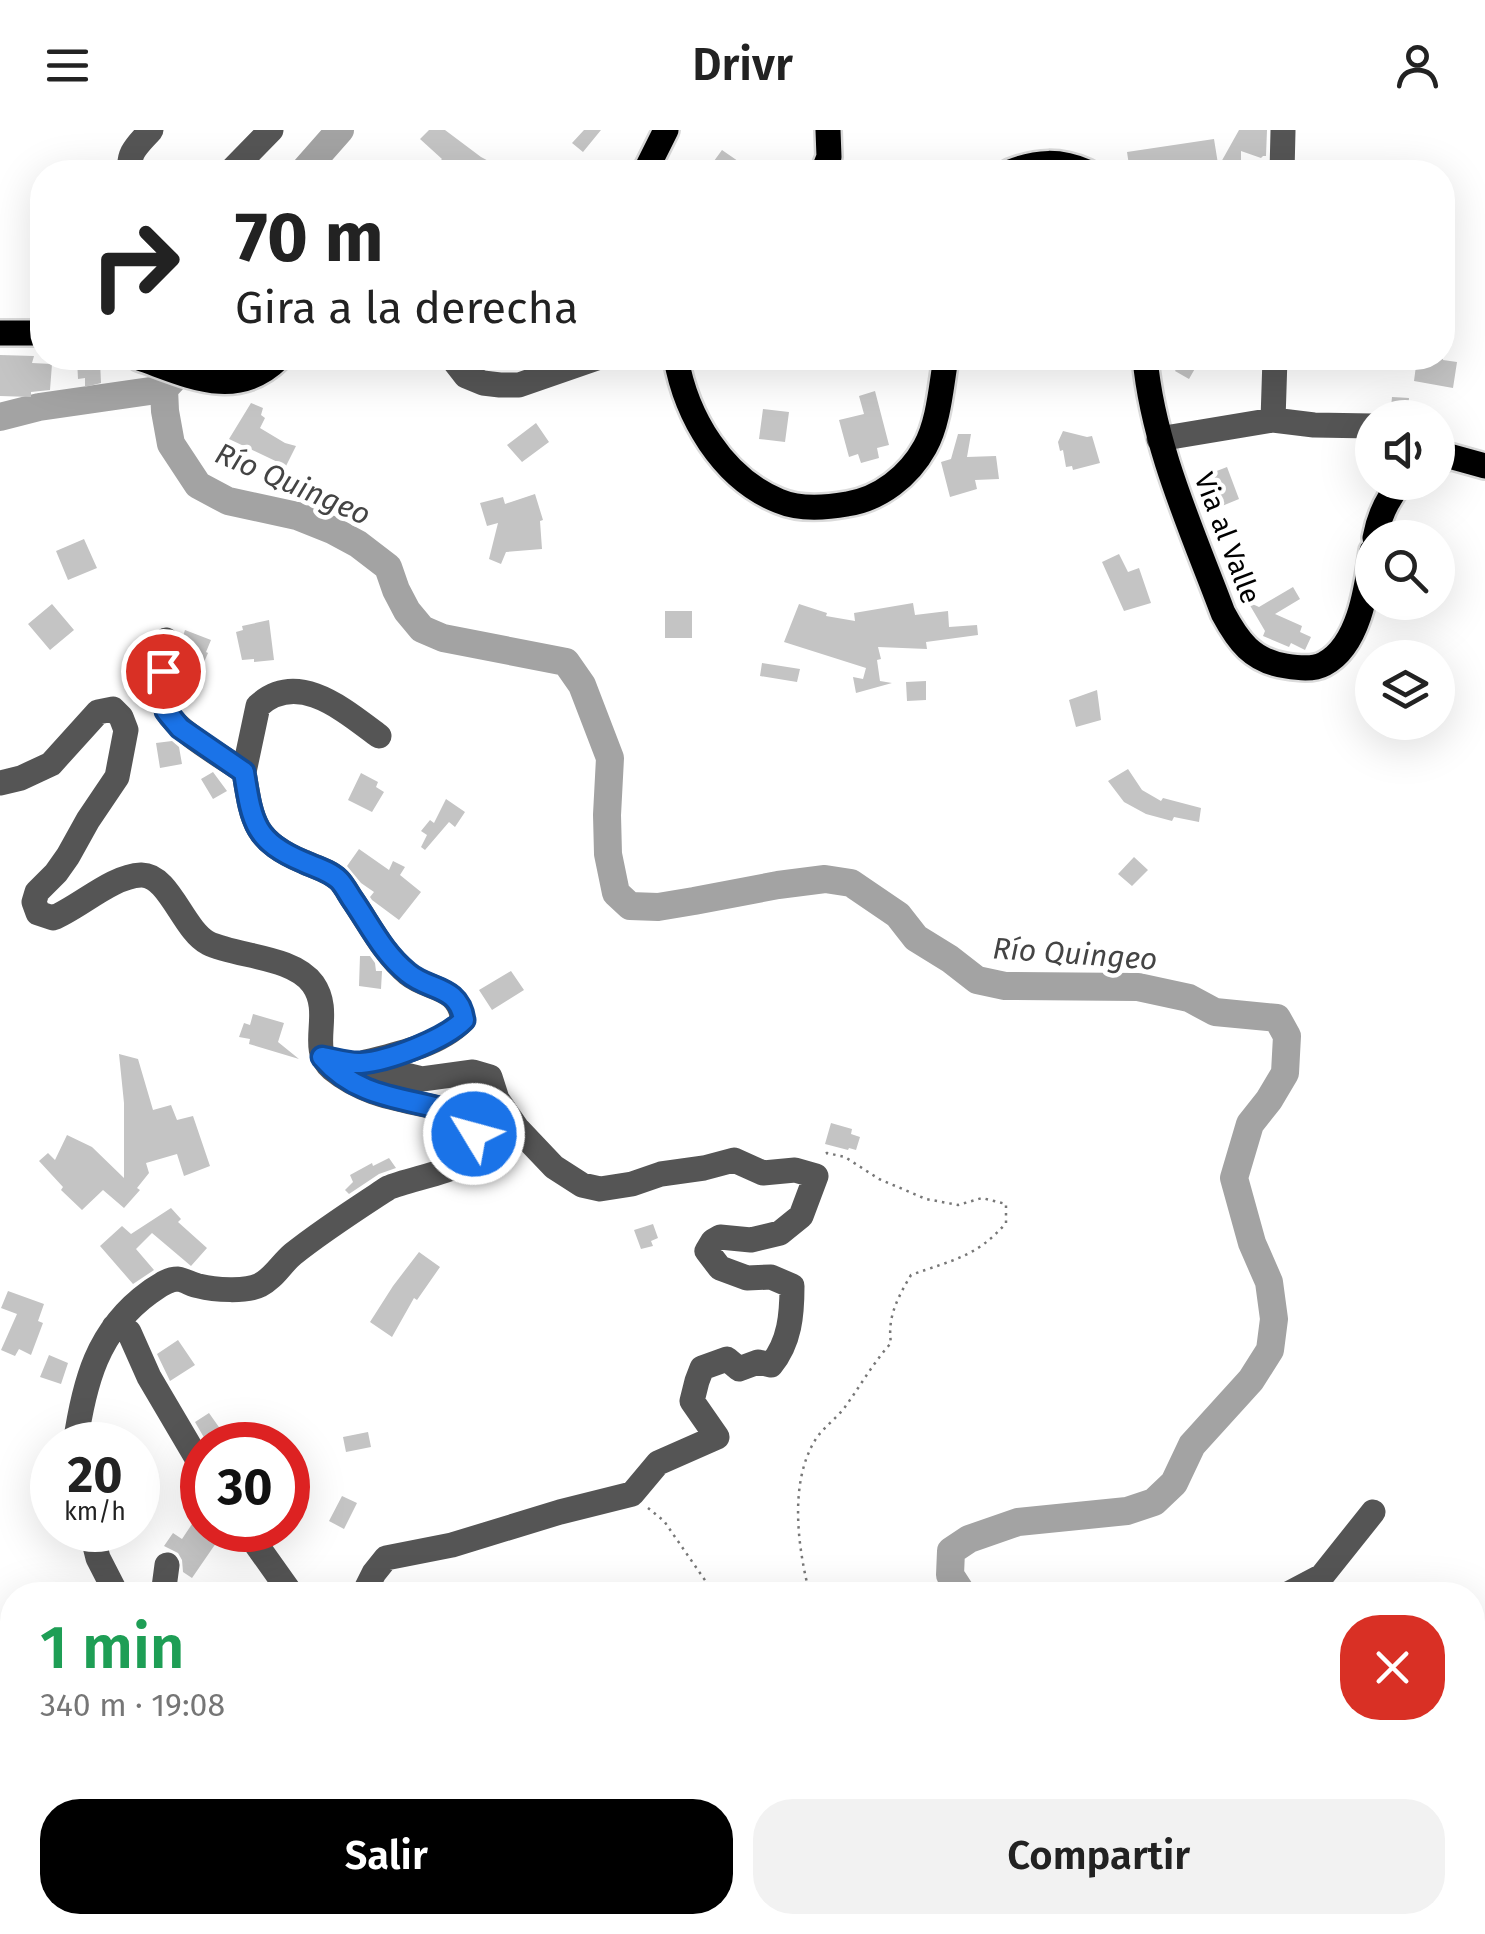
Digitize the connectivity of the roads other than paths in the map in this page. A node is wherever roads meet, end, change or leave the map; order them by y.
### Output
1 (152, 130) edge
2 (271, 130) edge
3 (666, 130) edge
4 (828, 130) edge
5 (1283, 131) edge
6 (130, 160) edge
7 (242, 160) edge
8 (651, 160) edge
9 (828, 160) edge
10 (1282, 160) edge
11 (0, 333) edge
12 (30, 333) edge
13 (173, 370) edge
14 (266, 370) edge
15 (461, 370) edge
16 (563, 370) edge
17 (679, 370) edge
18 (944, 370) edge
19 (1145, 370) edge
20 (1275, 370) edge
21 (1273, 420) junction
22 (1355, 426) edge
23 (1159, 440) junction
24 (1455, 457) edge
25 (1485, 466) edge
26 (1358, 620) edge
27 (166, 640) dead end
28 (379, 736) dead end
29 (244, 772) junction
30 (0, 783) edge
31 (322, 1057) junction
32 (360, 1064) junction
33 (114, 1327) junction
34 (80, 1422) edge
35 (180, 1429) edge
36 (1374, 1512) dead end
37 (96, 1552) edge
38 (262, 1552) edge
39 (167, 1565) dead end
40 (111, 1582) edge
41 (165, 1582) edge
42 (283, 1582) edge
43 (370, 1582) edge
44 (1311, 1582) edge

1 - 6 street
2 - 7 street
3 - 8 main road
4 - 9 main road
5 - 10 street
11 - 12 main road
13 - 14 main road
15 - 16 street
17 - 18 main road
19 - 23 main road, Via al Valle
20 - 21 street
21 - 22 street
21 - 23 street
23 - 26 main road, Via al Valle
24 - 25 main road
27 - 29 street
28 - 29 street
29 - 32 street
30 - 31 street
31 - 32 street
31 - 33 street
32 - 43 street
33 - 34 street
33 - 35 street
36 - 44 street
37 - 40 street
38 - 42 street
39 - 41 street

